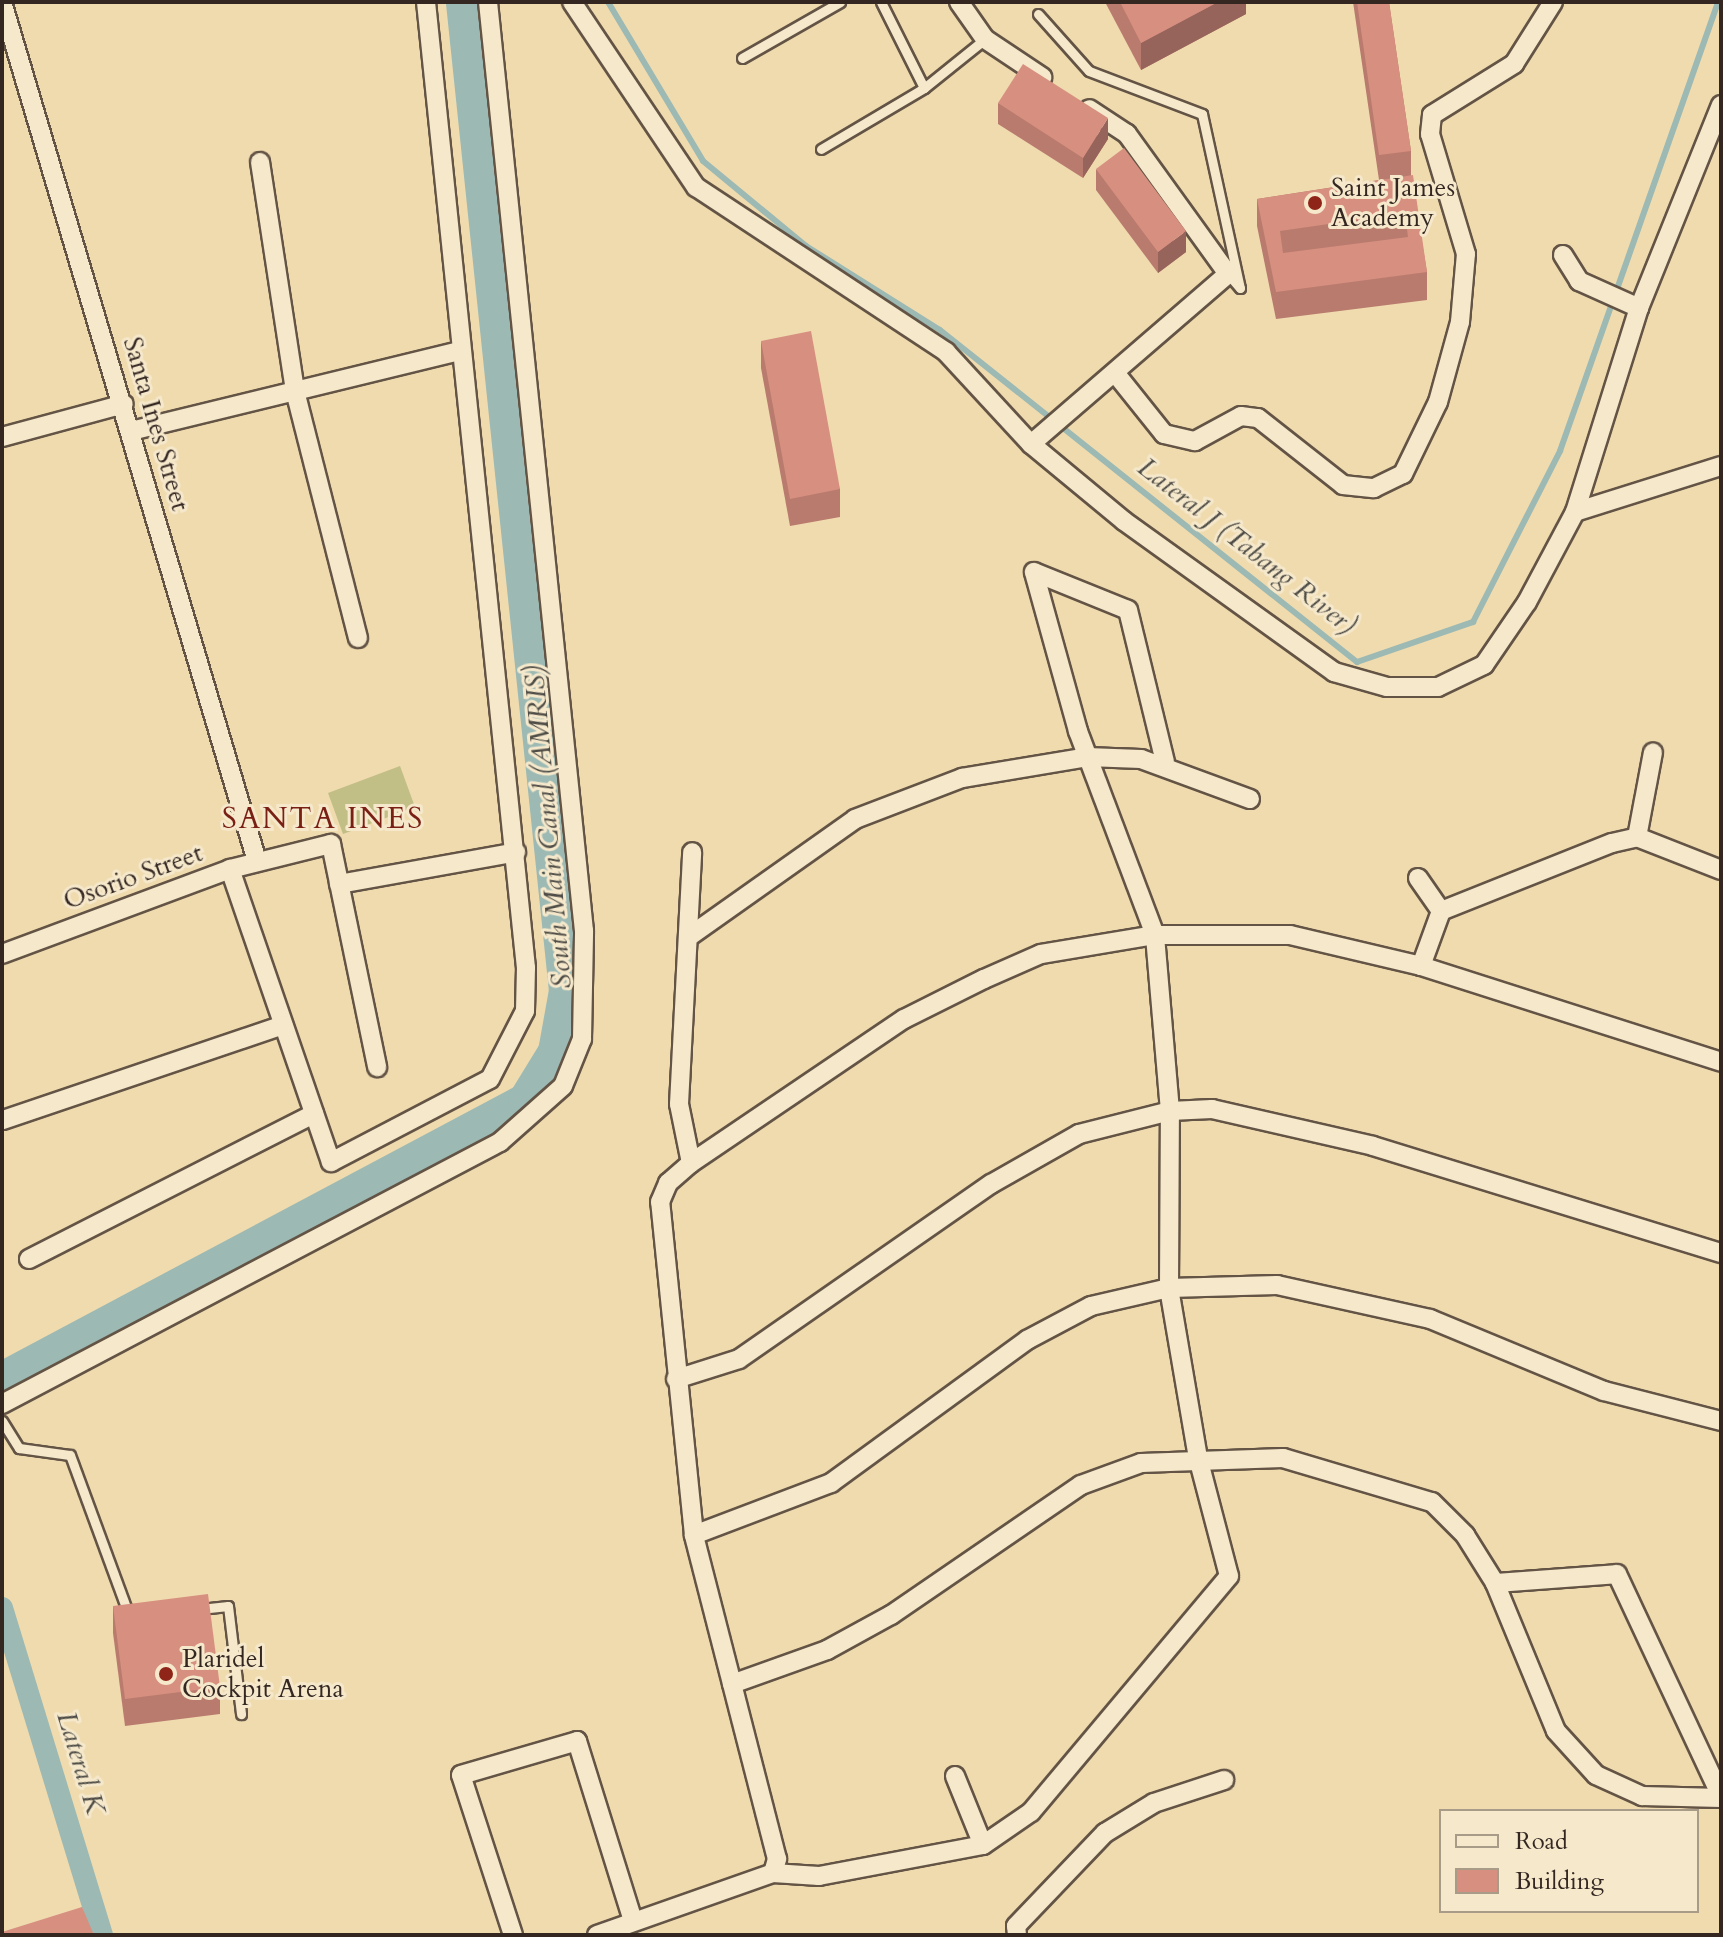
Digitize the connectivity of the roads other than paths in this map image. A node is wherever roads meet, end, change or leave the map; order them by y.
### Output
1 (2, 2) edge
2 (426, 2) edge
3 (488, 2) edge
4 (572, 2) edge
5 (840, 2) edge
6 (881, 2) edge
7 (959, 2) edge
8 (1553, 2) edge
9 (1038, 14) dead end
10 (985, 39) junction
11 (742, 58) dead end
12 (924, 88) junction
13 (1721, 105) edge
14 (821, 149) dead end
15 (260, 162) dead end
16 (1563, 255) dead end
17 (1228, 274) junction
18 (1634, 305) junction
19 (459, 351) junction
20 (1116, 374) junction
21 (295, 391) junction
22 (124, 404) junction
23 (131, 431) junction
24 (2, 437) edge
25 (1036, 437) junction
26 (1721, 466) edge
27 (1575, 512) junction
28 (358, 638) dead end
29 (1653, 752) dead end
30 (1087, 757) junction
31 (1165, 762) junction
32 (1250, 799) dead end
33 (1637, 837) junction
34 (516, 852) junction
35 (692, 852) dead end
36 (257, 861) junction
37 (230, 869) junction
38 (1721, 870) edge
39 (1418, 878) dead end
40 (339, 884) junction
41 (1441, 911) junction
42 (1155, 935) junction
43 (690, 936) junction
44 (2, 954) edge
45 (1421, 966) junction
46 (283, 1025) junction
47 (1721, 1062) edge
48 (377, 1067) dead end
49 (1170, 1111) junction
50 (314, 1114) junction
51 (3, 1120) edge
52 (691, 1163) junction
53 (1721, 1253) edge
54 (29, 1259) dead end
55 (1169, 1288) junction
56 (676, 1379) junction
57 (2, 1404) edge
58 (2, 1421) edge
59 (1721, 1421) edge
60 (1198, 1458) junction
61 (694, 1535) junction
62 (1495, 1583) junction
63 (185, 1611) edge
64 (143, 1615) edge
65 (732, 1684) junction
66 (241, 1714) dead end
67 (955, 1776) dead end
68 (1224, 1780) dead end
69 (1721, 1797) edge
70 (1639, 1804) edge
71 (983, 1845) junction
72 (773, 1873) junction
73 (633, 1921) junction
74 (513, 1935) edge
75 (597, 1935) edge
76 (1017, 1935) edge

1 - 22 street, Santa Ines Street
2 - 19 street
3 - 57 street
4 - 25 street
5 - 11 lane
6 - 12 lane
7 - 10 street
8 - 20 street
9 - 17 lane
10 - 12 lane
10 - 17 street
12 - 14 lane
13 - 18 street
15 - 21 street
16 - 18 street
17 - 20 street
18 - 27 street
19 - 21 street
19 - 34 street
20 - 25 street
21 - 23 street
21 - 28 street
22 - 23 street, Santa Ines Street
22 - 24 street
23 - 36 street, Santa Ines Street
25 - 27 street
26 - 27 street
29 - 33 street
30 - 31 street
30 - 31 street
30 - 42 street
30 - 43 street
31 - 32 street
33 - 38 street
33 - 41 street
34 - 40 street
34 - 50 street
35 - 43 street
36 - 37 street, Osorio Street
36 - 40 street, Osorio Street
37 - 44 street, Osorio Street
37 - 46 street
39 - 41 street
40 - 48 street
41 - 45 street
42 - 45 street
42 - 49 street
42 - 52 street
43 - 52 street
45 - 47 street
46 - 50 street
46 - 51 street
49 - 53 street
49 - 55 street
49 - 56 street
50 - 54 street
52 - 56 street
55 - 59 street
55 - 60 street
55 - 61 street
56 - 61 street
58 - 64 lane
60 - 62 street
60 - 65 street
60 - 71 street
61 - 65 street
62 - 69 street
62 - 70 street
63 - 66 lane
65 - 72 street
67 - 71 street
68 - 76 street
69 - 70 street
71 - 72 street
72 - 73 street
73 - 74 street
73 - 75 street

